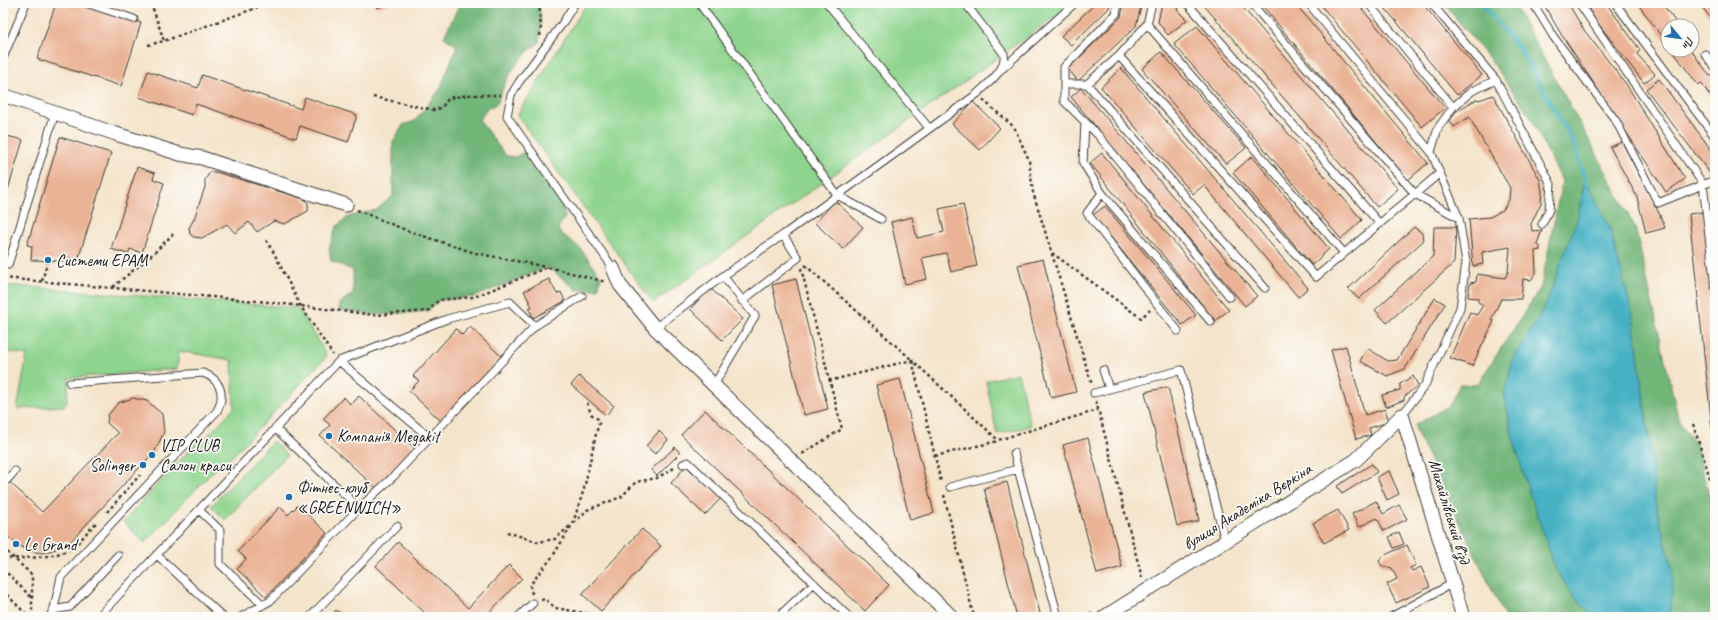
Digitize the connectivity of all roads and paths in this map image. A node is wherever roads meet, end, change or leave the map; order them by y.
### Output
1 (26, 3) edge
2 (86, 3) edge
3 (150, 3) edge
4 (270, 3) edge
5 (539, 3) edge
6 (575, 3) edge
7 (699, 3) edge
8 (828, 3) edge
9 (965, 3) edge
10 (1075, 3) edge
11 (1118, 3) edge
12 (1152, 3) edge
13 (1187, 3) edge
14 (1251, 3) edge
15 (1308, 3) edge
16 (1368, 3) edge
17 (1431, 3) edge
18 (1533, 3) edge
19 (1579, 3) edge
20 (1615, 3) edge
21 (134, 19) dead end
22 (1147, 24) junction
23 (164, 40) junction
24 (148, 45) dead end
25 (1705, 54) dead end
26 (538, 55) junction
27 (1119, 56) junction
28 (3, 58) edge
29 (1715, 67) edge
30 (998, 73) junction
31 (1496, 80) junction
32 (1064, 84) junction
33 (1087, 84) junction
34 (977, 94) junction
35 (3, 95) edge
36 (511, 95) junction
37 (373, 97) dead end
38 (1453, 107) junction
39 (55, 113) junction
40 (1085, 122) junction
41 (929, 128) junction
42 (1715, 137) edge
43 (1431, 152) junction
44 (1440, 173) junction
45 (1715, 180) edge
46 (1703, 184) junction
47 (1102, 193) junction
48 (1415, 194) junction
49 (838, 195) junction
50 (346, 205) joint
51 (1459, 218) junction
52 (880, 219) dead end
53 (1380, 224) junction
54 (1542, 224) dead end
55 (173, 234) dead end
56 (782, 235) junction
57 (266, 240) dead end
58 (1051, 253) junction
59 (1344, 253) junction
60 (798, 258) junction
61 (48, 260) dead end
62 (8, 265) dead end
63 (548, 267) junction
64 (613, 268) joint
65 (723, 276) junction
66 (3, 278) edge
67 (42, 281) junction
68 (620, 285) junction
69 (113, 287) junction
70 (1265, 288) dead end
71 (1715, 288) edge
72 (582, 296) dead end
73 (1230, 297) dead end
74 (742, 301) junction
75 (300, 305) junction
76 (1141, 318) dead end
77 (1211, 322) dead end
78 (535, 326) junction
79 (656, 328) junction
80 (1178, 331) dead end
81 (912, 360) junction
82 (339, 362) junction
83 (1103, 370) dead end
84 (829, 381) junction
85 (70, 383) dead end
86 (714, 385) junction
87 (1109, 389) junction
88 (1094, 393) junction
89 (588, 402) dead end
90 (1098, 410) junction
91 (1402, 415) junction
92 (1693, 424) dead end
93 (275, 428) junction
94 (427, 440) junction
95 (998, 440) junction
96 (1014, 452) dead end
97 (799, 456) dead end
98 (935, 456) junction
99 (683, 464) joint
100 (1018, 469) junction
101 (15, 471) dead end
102 (140, 476) dead end
103 (7, 480) dead end
104 (942, 487) dead end
105 (950, 487) dead end
106 (1715, 494) edge
107 (944, 495) dead end
108 (359, 508) junction
109 (199, 510) junction
110 (108, 511) dead end
111 (573, 523) junction
112 (93, 526) dead end
113 (397, 526) dead end
114 (507, 532) dead end
115 (1225, 541) junction
116 (3, 548) edge
117 (118, 555) dead end
118 (157, 555) junction
119 (3, 558) edge
120 (14, 559) junction
121 (3, 569) edge
122 (1143, 581) dead end
123 (814, 583) junction
124 (1453, 583) junction
125 (3, 592) edge
126 (32, 597) junction
127 (533, 603) junction
128 (263, 605) junction
129 (52, 614) edge
130 (31, 617) edge
131 (48, 617) edge
132 (98, 617) edge
133 (223, 617) edge
134 (241, 617) edge
135 (310, 617) edge
136 (518, 617) edge
137 (609, 617) edge
138 (778, 617) edge
139 (849, 617) edge
140 (952, 617) edge
141 (974, 617) edge
142 (1058, 617) edge
143 (1104, 617) edge
144 (1391, 617) edge
145 (1463, 617) edge

1 - 28 lane
2 - 21 lane
3 - 23 path
4 - 23 path
5 - 26 path
6 - 26 lane
7 - 49 lane
8 - 41 lane
9 - 30 lane
10 - 30 lane
11 - 32 lane
12 - 22 lane
13 - 53 lane
14 - 48 lane
15 - 43 lane
16 - 38 lane
17 - 31 lane
18 - 46 lane
19 - 46 lane
20 - 42 lane
22 - 27 lane
22 - 59 lane
23 - 24 path
25 - 29 lane
26 - 36 lane
27 - 33 lane
27 - 59 lane
30 - 34 lane
31 - 38 lane
31 - 54 lane
32 - 33 lane
32 - 40 lane
33 - 70 lane
34 - 41 lane
34 - 58 path
35 - 39 street
36 - 37 path
36 - 64 lane
38 - 43 lane
39 - 50 street
39 - 62 lane
40 - 47 lane
40 - 73 lane
41 - 49 lane
43 - 44 lane
44 - 48 lane
44 - 51 lane
45 - 46 lane
46 - 71 lane
47 - 77 lane
47 - 80 lane
48 - 51 lane
48 - 53 lane
49 - 52 lane
49 - 56 lane
50 - 63 path
51 - 91 lane
53 - 59 lane
55 - 69 path
56 - 60 lane
56 - 65 lane
57 - 75 path
58 - 76 path
58 - 88 path
60 - 74 lane
60 - 81 path
60 - 84 path
61 - 67 path
63 - 68 path
63 - 75 path
64 - 68 street
65 - 74 lane
65 - 79 lane
66 - 67 path
67 - 69 path
68 - 79 street
69 - 75 path
72 - 78 lane
74 - 86 lane
75 - 82 path
78 - 82 lane
78 - 94 lane
79 - 86 street
81 - 84 path
81 - 95 path
81 - 98 path
82 - 93 lane
82 - 94 lane
83 - 87 lane
84 - 97 path
85 - 129 lane
86 - 140 street
87 - 88 lane
87 - 115 lane
88 - 90 path
89 - 111 path
90 - 95 path
90 - 122 path
91 - 115 street, вулиця Академіка Вєркіна
91 - 124 street, Михайлівський в'їзд
92 - 106 path
93 - 108 lane
93 - 109 lane
94 - 108 lane
95 - 98 path
96 - 100 lane
98 - 104 path
99 - 111 path
99 - 123 lane
100 - 105 lane
100 - 142 lane
101 - 103 lane
102 - 110 path
107 - 141 path
108 - 128 lane
109 - 118 lane
109 - 128 lane
111 - 114 path
111 - 127 path
112 - 120 path
113 - 135 lane
115 - 143 street, вулиця Академіка Вєркіна
116 - 120 path
117 - 129 lane
118 - 132 lane
118 - 133 lane
119 - 120 path
120 - 126 path
121 - 126 path
123 - 138 lane
123 - 139 lane
124 - 144 lane
124 - 145 street, Михайлівський в'їзд
125 - 130 path
126 - 130 path
127 - 136 lane
127 - 137 path
128 - 134 lane
129 - 131 lane

